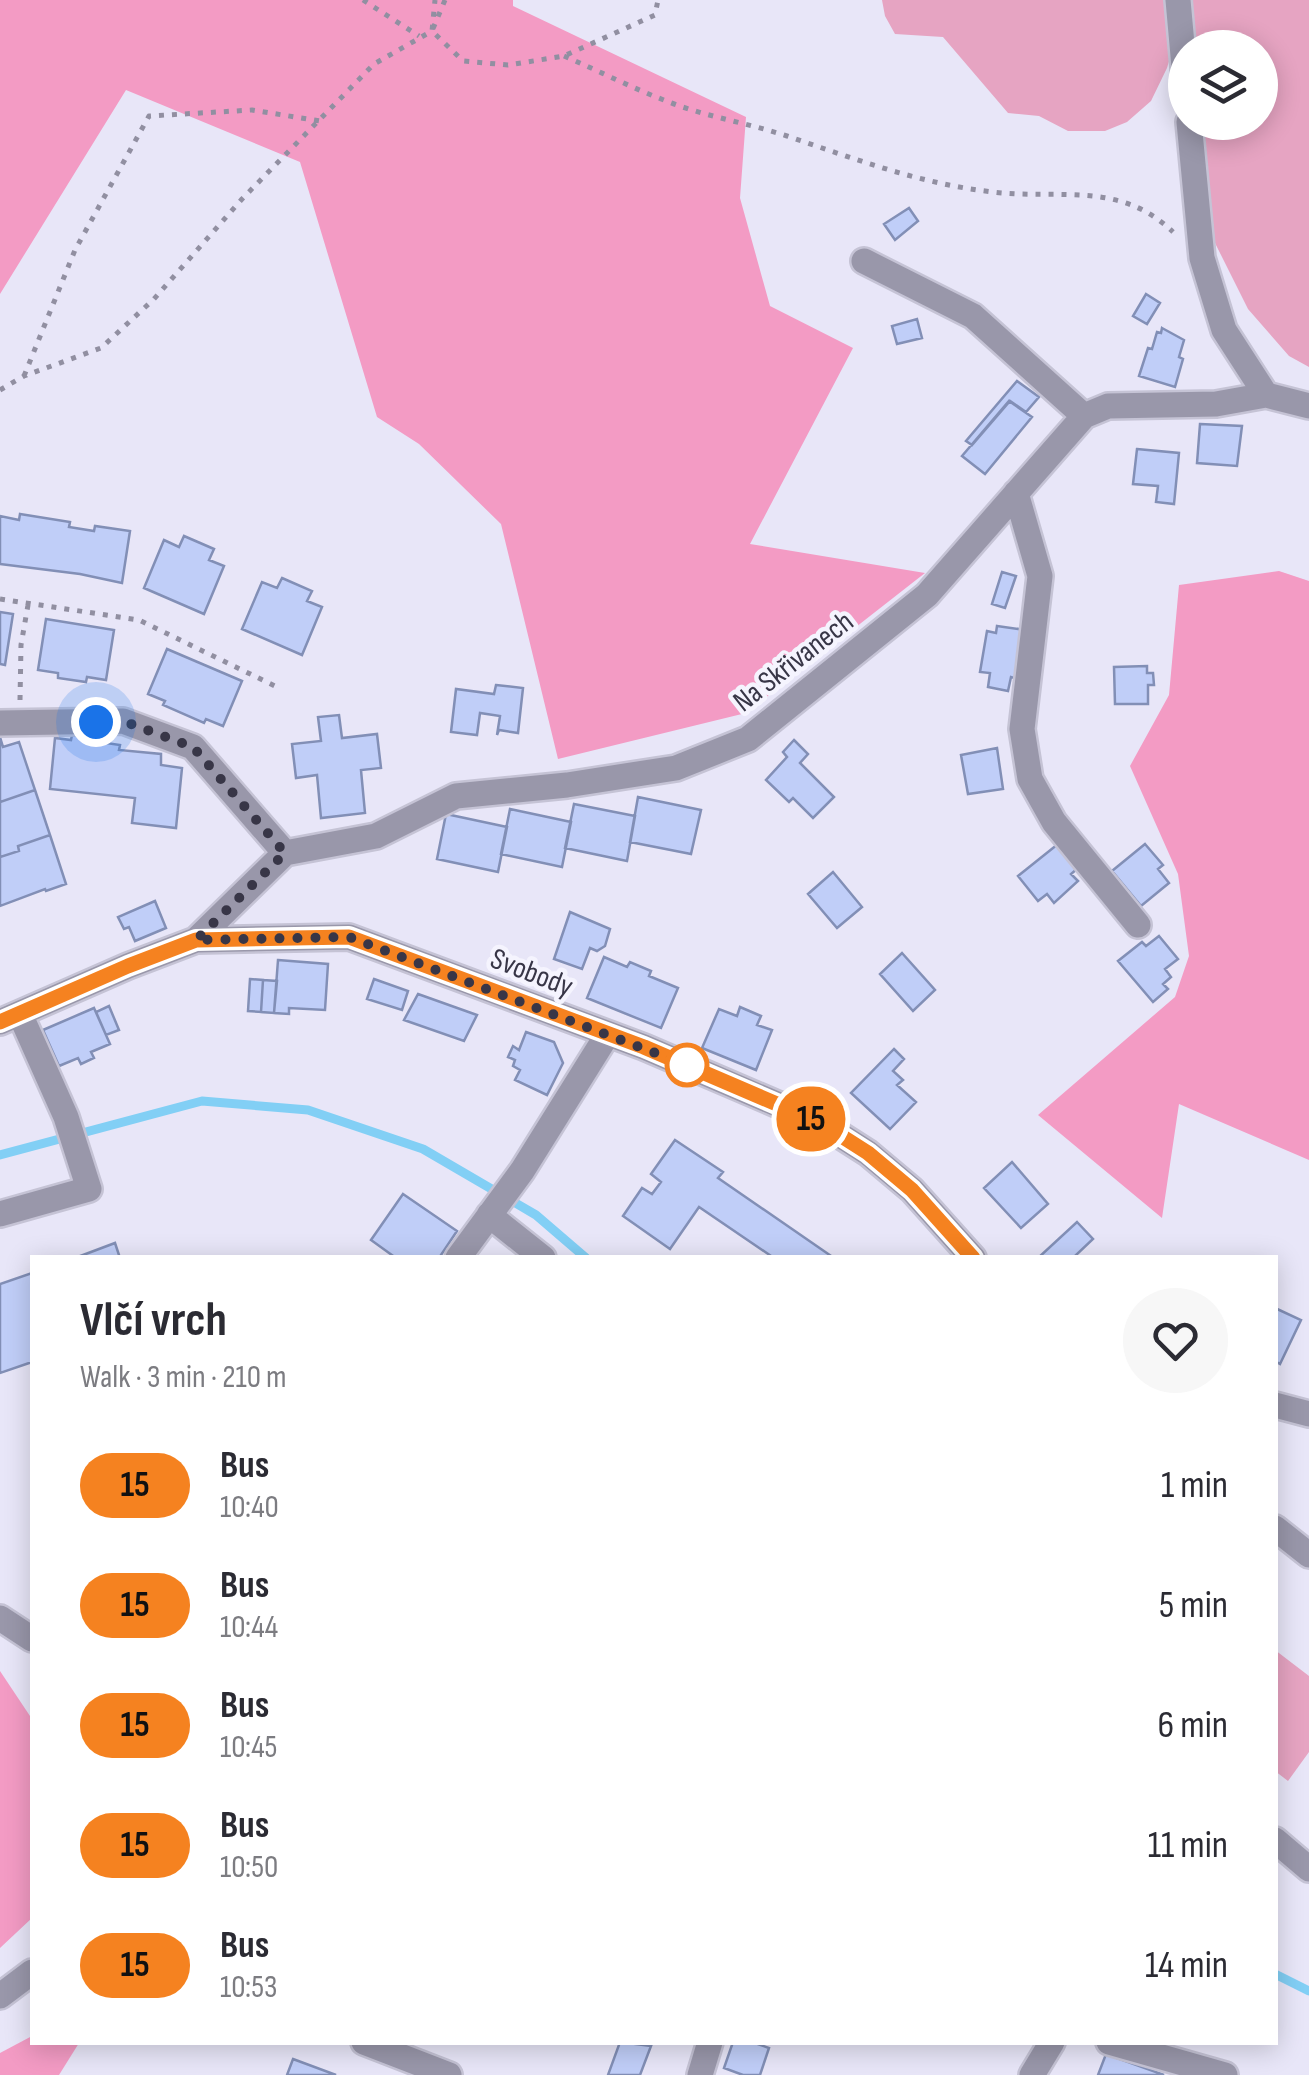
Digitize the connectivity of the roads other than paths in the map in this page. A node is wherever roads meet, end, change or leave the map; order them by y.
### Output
1 (1178, 0) edge
2 (1181, 30) edge
3 (1191, 140) edge
4 (864, 261) dead end
5 (1266, 395) junction
6 (1309, 406) edge
7 (1084, 416) junction
8 (1016, 493) junction
9 (10, 723) edge
10 (285, 853) junction
11 (1138, 925) dead end
12 (196, 940) junction
13 (16, 1025) edge
14 (607, 1035) junction
15 (493, 1210) junction
16 (0, 1214) edge
17 (460, 1255) edge
18 (541, 1255) edge
19 (970, 1255) edge
20 (1278, 1406) edge
21 (1309, 1414) edge
22 (1278, 1530) edge
23 (1309, 1555) edge
24 (0, 1618) edge
25 (30, 1638) edge
26 (1278, 1843) edge
27 (1309, 1869) edge
28 (30, 1974) edge
29 (0, 1996) edge
30 (372, 2045) edge
31 (709, 2045) edge
32 (1050, 2045) edge
33 (1120, 2045) edge
34 (449, 2075) edge
35 (700, 2075) edge
36 (1032, 2075) edge
37 (1225, 2075) edge

1 - 2 street
3 - 5 street
4 - 7 street
5 - 6 street
5 - 7 street
7 - 8 street, Na Skřivanech
8 - 10 street, Na Skřivanech
8 - 11 street
9 - 10 street
10 - 12 street
12 - 13 street, Svobody
12 - 14 street, Svobody
13 - 16 street, Svobody
14 - 15 street
14 - 19 street, Svobody
15 - 17 street
15 - 18 street
20 - 21 street
22 - 23 street
24 - 25 street
26 - 27 street
28 - 29 street
30 - 34 street
31 - 35 street
32 - 36 street
33 - 37 street

